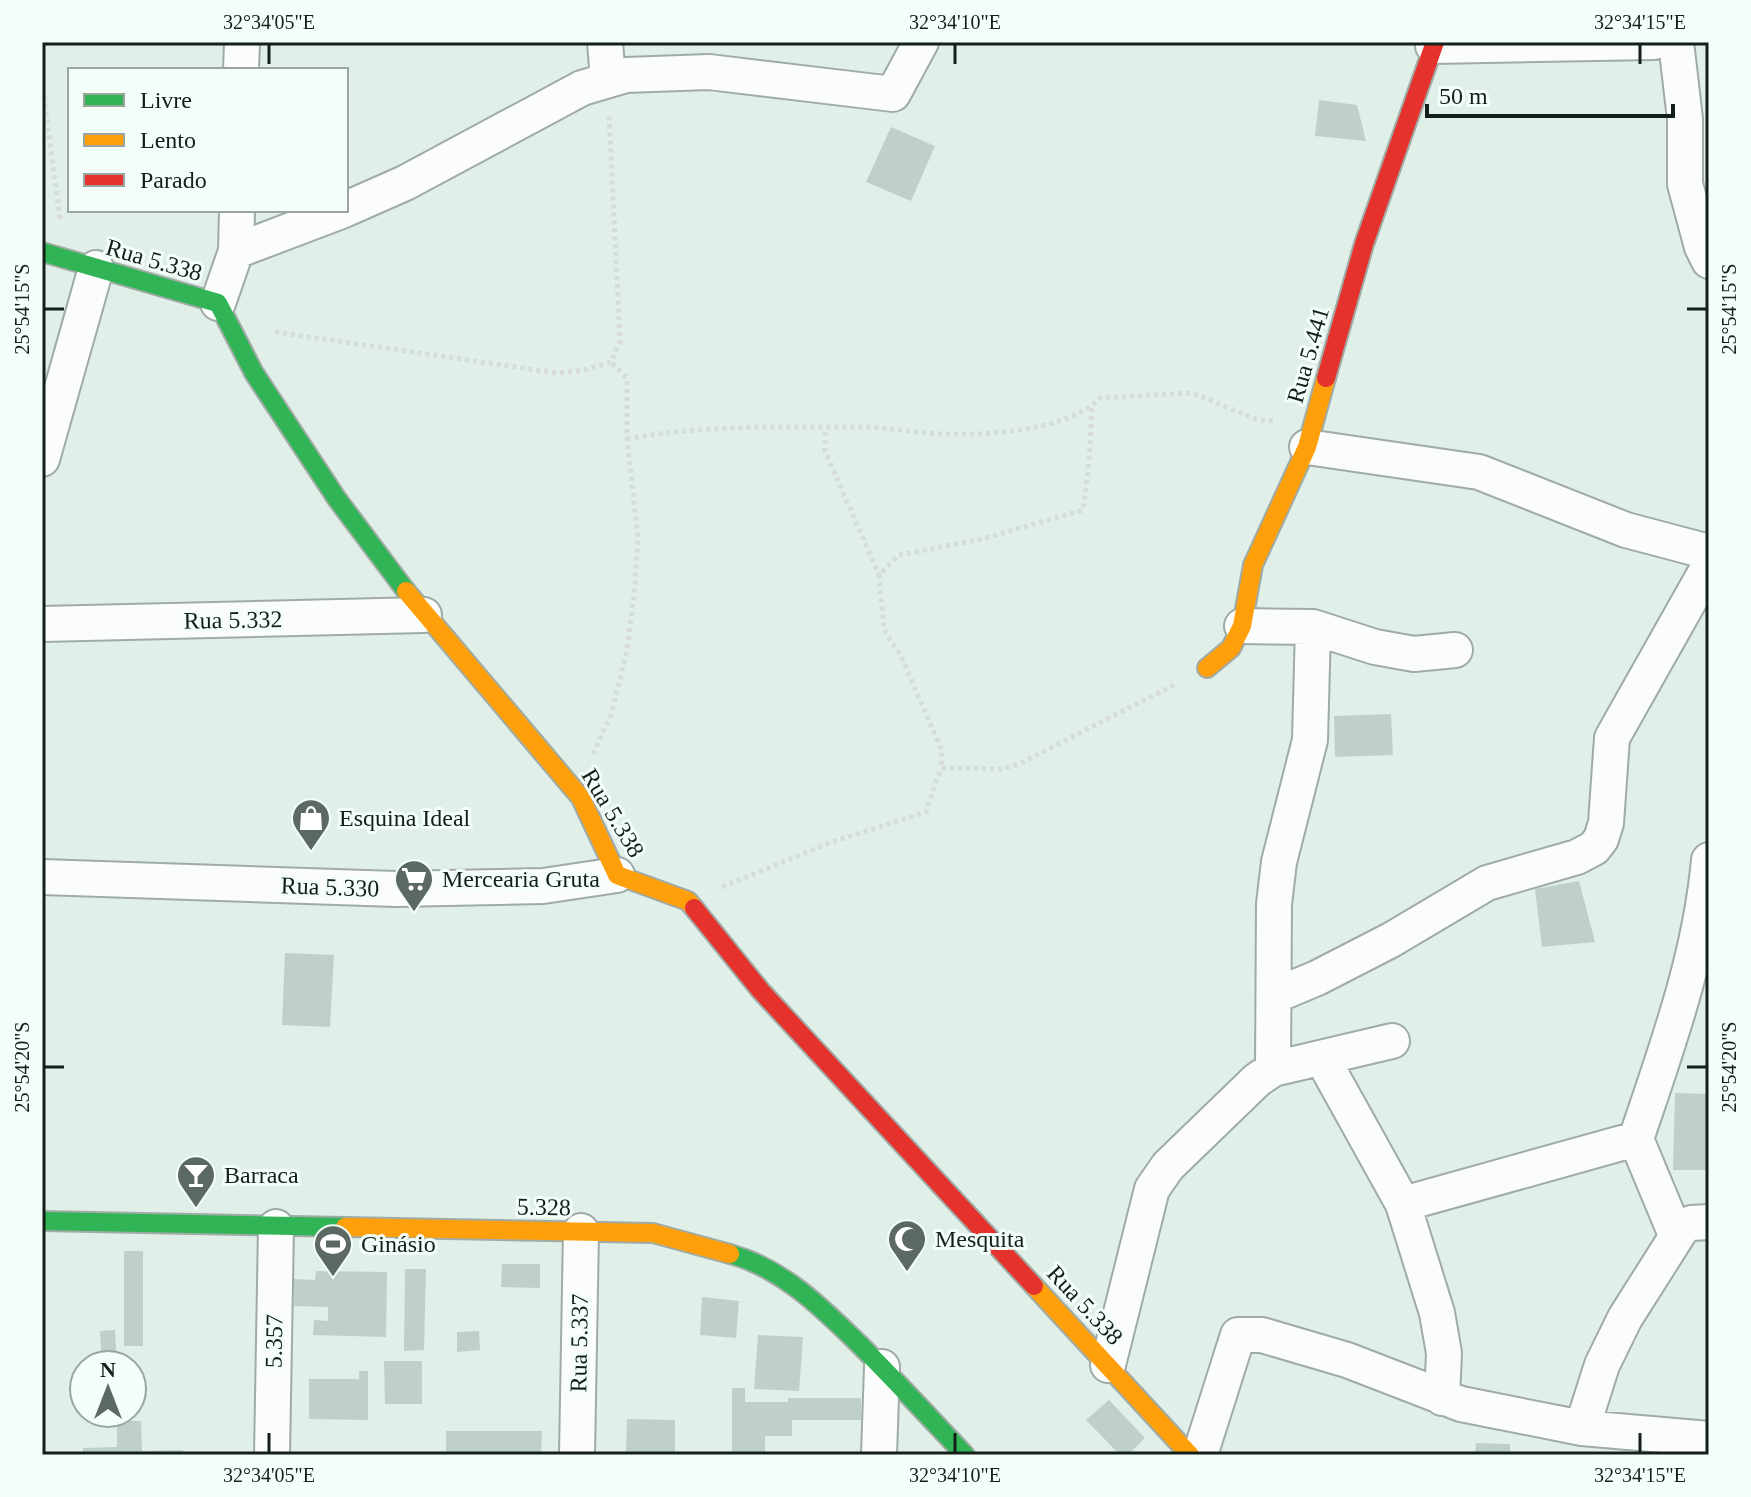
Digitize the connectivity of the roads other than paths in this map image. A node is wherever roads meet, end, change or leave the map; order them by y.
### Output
1 (242, 42) edge
2 (605, 42) edge
3 (921, 42) edge
4 (1654, 42) edge
5 (1676, 42) edge
6 (1434, 44) edge
7 (241, 68) edge
8 (608, 80) junction
9 (348, 209) edge
10 (237, 212) edge
11 (340, 212) edge
12 (236, 251) junction
13 (42, 252) edge
14 (1709, 261) edge
15 (81, 264) junction
16 (224, 314) junction
17 (1310, 435) junction
18 (42, 459) edge
19 (1709, 552) edge
20 (1709, 566) edge
21 (424, 615) junction
22 (42, 624) edge
23 (1242, 626) junction
24 (1313, 627) junction
25 (1455, 650) dead end
26 (1207, 668) road end
27 (1709, 860) edge
28 (617, 875) junction
29 (42, 877) edge
30 (1274, 996) junction
31 (1392, 1041) dead end
32 (1322, 1058) junction
33 (1273, 1069) junction
34 (1636, 1139) junction
35 (1403, 1204) junction
36 (42, 1221) edge
37 (1709, 1222) edge
38 (276, 1227) junction
39 (581, 1231) junction
40 (1676, 1235) junction
41 (1108, 1365) junction
42 (882, 1367) junction
43 (1442, 1398) junction
44 (1582, 1428) junction
45 (1709, 1439) edge
46 (272, 1455) edge
47 (577, 1455) edge
48 (879, 1455) edge
49 (965, 1455) edge
50 (1190, 1455) edge
51 (1200, 1455) edge

1 - 7 street
2 - 8 street
3 - 8 street
4 - 6 street
5 - 14 street
6 - 17 street, Rua 5.441
8 - 9 street
10 - 12 street
11 - 12 street
12 - 16 street
13 - 15 street, Rua 5.338
15 - 16 street, Rua 5.338
15 - 18 street
16 - 21 street, Rua 5.338
17 - 19 street
17 - 23 street, Rua 5.441
20 - 30 street
21 - 22 street, Rua 5.332
21 - 28 street, Rua 5.338
23 - 24 street
23 - 26 street, Rua 5.441
24 - 25 street
24 - 30 street
27 - 34 street
28 - 29 street, Rua 5.330
28 - 41 street, Rua 5.338
30 - 33 street
31 - 32 street
32 - 33 street
32 - 35 street
33 - 41 street
34 - 35 street
34 - 40 street
35 - 43 street
36 - 38 street, 5.328
37 - 40 street
38 - 39 street, 5.328
38 - 46 street, 5.357
39 - 42 street, 5.328
39 - 47 street, Rua 5.337
40 - 44 street
41 - 50 street, Rua 5.338
42 - 48 street
42 - 49 street, 5.328
43 - 44 street
43 - 51 street
44 - 45 street

